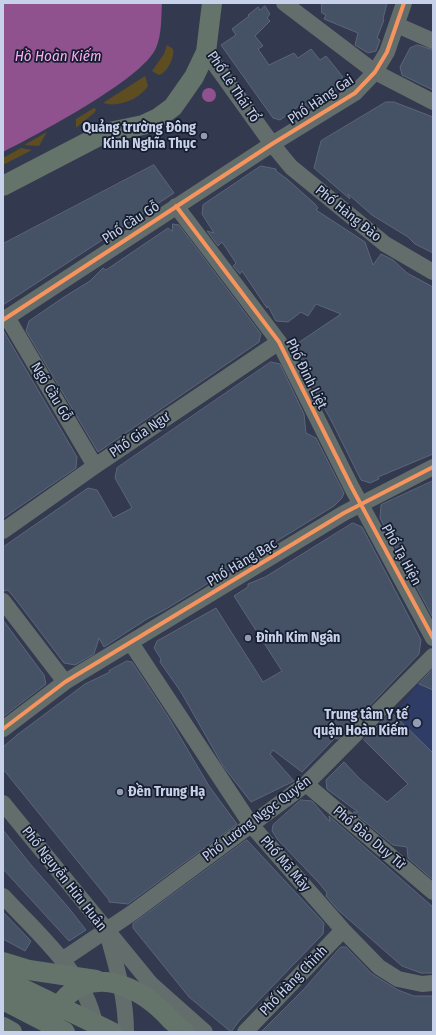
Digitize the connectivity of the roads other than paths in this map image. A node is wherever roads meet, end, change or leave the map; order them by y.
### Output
1 (212, 3) edge
2 (284, 3) edge
3 (404, 3) edge
4 (397, 25) junction
5 (433, 41) edge
6 (206, 52) junction
7 (375, 72) junction
8 (433, 102) edge
9 (272, 144) junction
10 (3, 186) edge
11 (176, 206) junction
12 (433, 272) edge
13 (5, 319) edge
14 (279, 342) junction
15 (95, 466) junction
16 (433, 467) edge
17 (360, 504) junction
18 (3, 531) edge
19 (3, 601) edge
20 (433, 638) edge
21 (131, 642) junction
22 (433, 656) edge
23 (65, 682) junction
24 (3, 729) edge
25 (306, 784) junction
26 (3, 803) edge
27 (252, 826) junction
28 (433, 892) edge
29 (3, 896) edge
30 (343, 930) junction
31 (106, 931) junction
32 (62, 960) junction
33 (3, 962) edge
34 (3, 979) edge
35 (106, 982) junction
36 (433, 984) edge
37 (3, 1000) edge
38 (3, 1027) edge
39 (177, 1028) edge
40 (101, 1029) edge
41 (12, 1032) edge
42 (54, 1032) edge
43 (65, 1032) edge
44 (126, 1032) edge
45 (205, 1032) edge
46 (245, 1032) edge

1 - 6 main road, Phố Lê Thái Tổ
2 - 7 street
3 - 4 street, Phố Hàng Gai
4 - 5 street
4 - 7 street, Phố Hàng Gai
6 - 9 street, Phố Lê Thái Tổ
6 - 10 main road
7 - 8 street
7 - 9 street, Phố Hàng Gai
9 - 11 street, Phố Cầu Gỗ
9 - 12 street, Phố Hàng Đào
11 - 13 street, Phố Cầu Gỗ
11 - 14 street, Phố Đinh Liệt
13 - 15 street, Ngõ Cầu Gỗ
14 - 15 street, Phố Gia Ngư
14 - 17 street, Phố Đinh Liệt
15 - 18 street, Phố Gia Ngư
16 - 17 street, Phố Hàng Bạc
17 - 20 street, Phố Tạ Hiện
17 - 21 street, Phố Hàng Bạc
19 - 23 street
21 - 23 street, Phố Hàng Bạc
21 - 27 street, Phố Mã Mây
22 - 25 street, Phố Lương Ngọc Quyến
23 - 24 street, Phố Hàng Bạc
25 - 27 street, Phố Lương Ngọc Quyến
25 - 28 street, Phố Đào Duy Từ
26 - 31 street, Phố Nguyễn Hữu Huân
27 - 30 street, Phố Mã Mây
27 - 31 street, Phố Lương Ngọc Quyến
29 - 32 street
30 - 36 street, Phố Mã Mây
30 - 46 street, Phố Hàng Chĩnh
31 - 32 street, Phố Lương Ngọc Quyến
31 - 44 street, Phố Nguyễn Hữu Huân
31 - 45 street
32 - 40 street
33 - 35 main road, bridge
34 - 40 main road
35 - 39 main road, bridge
35 - 42 main road, bridge
37 - 43 main road
38 - 41 main road

